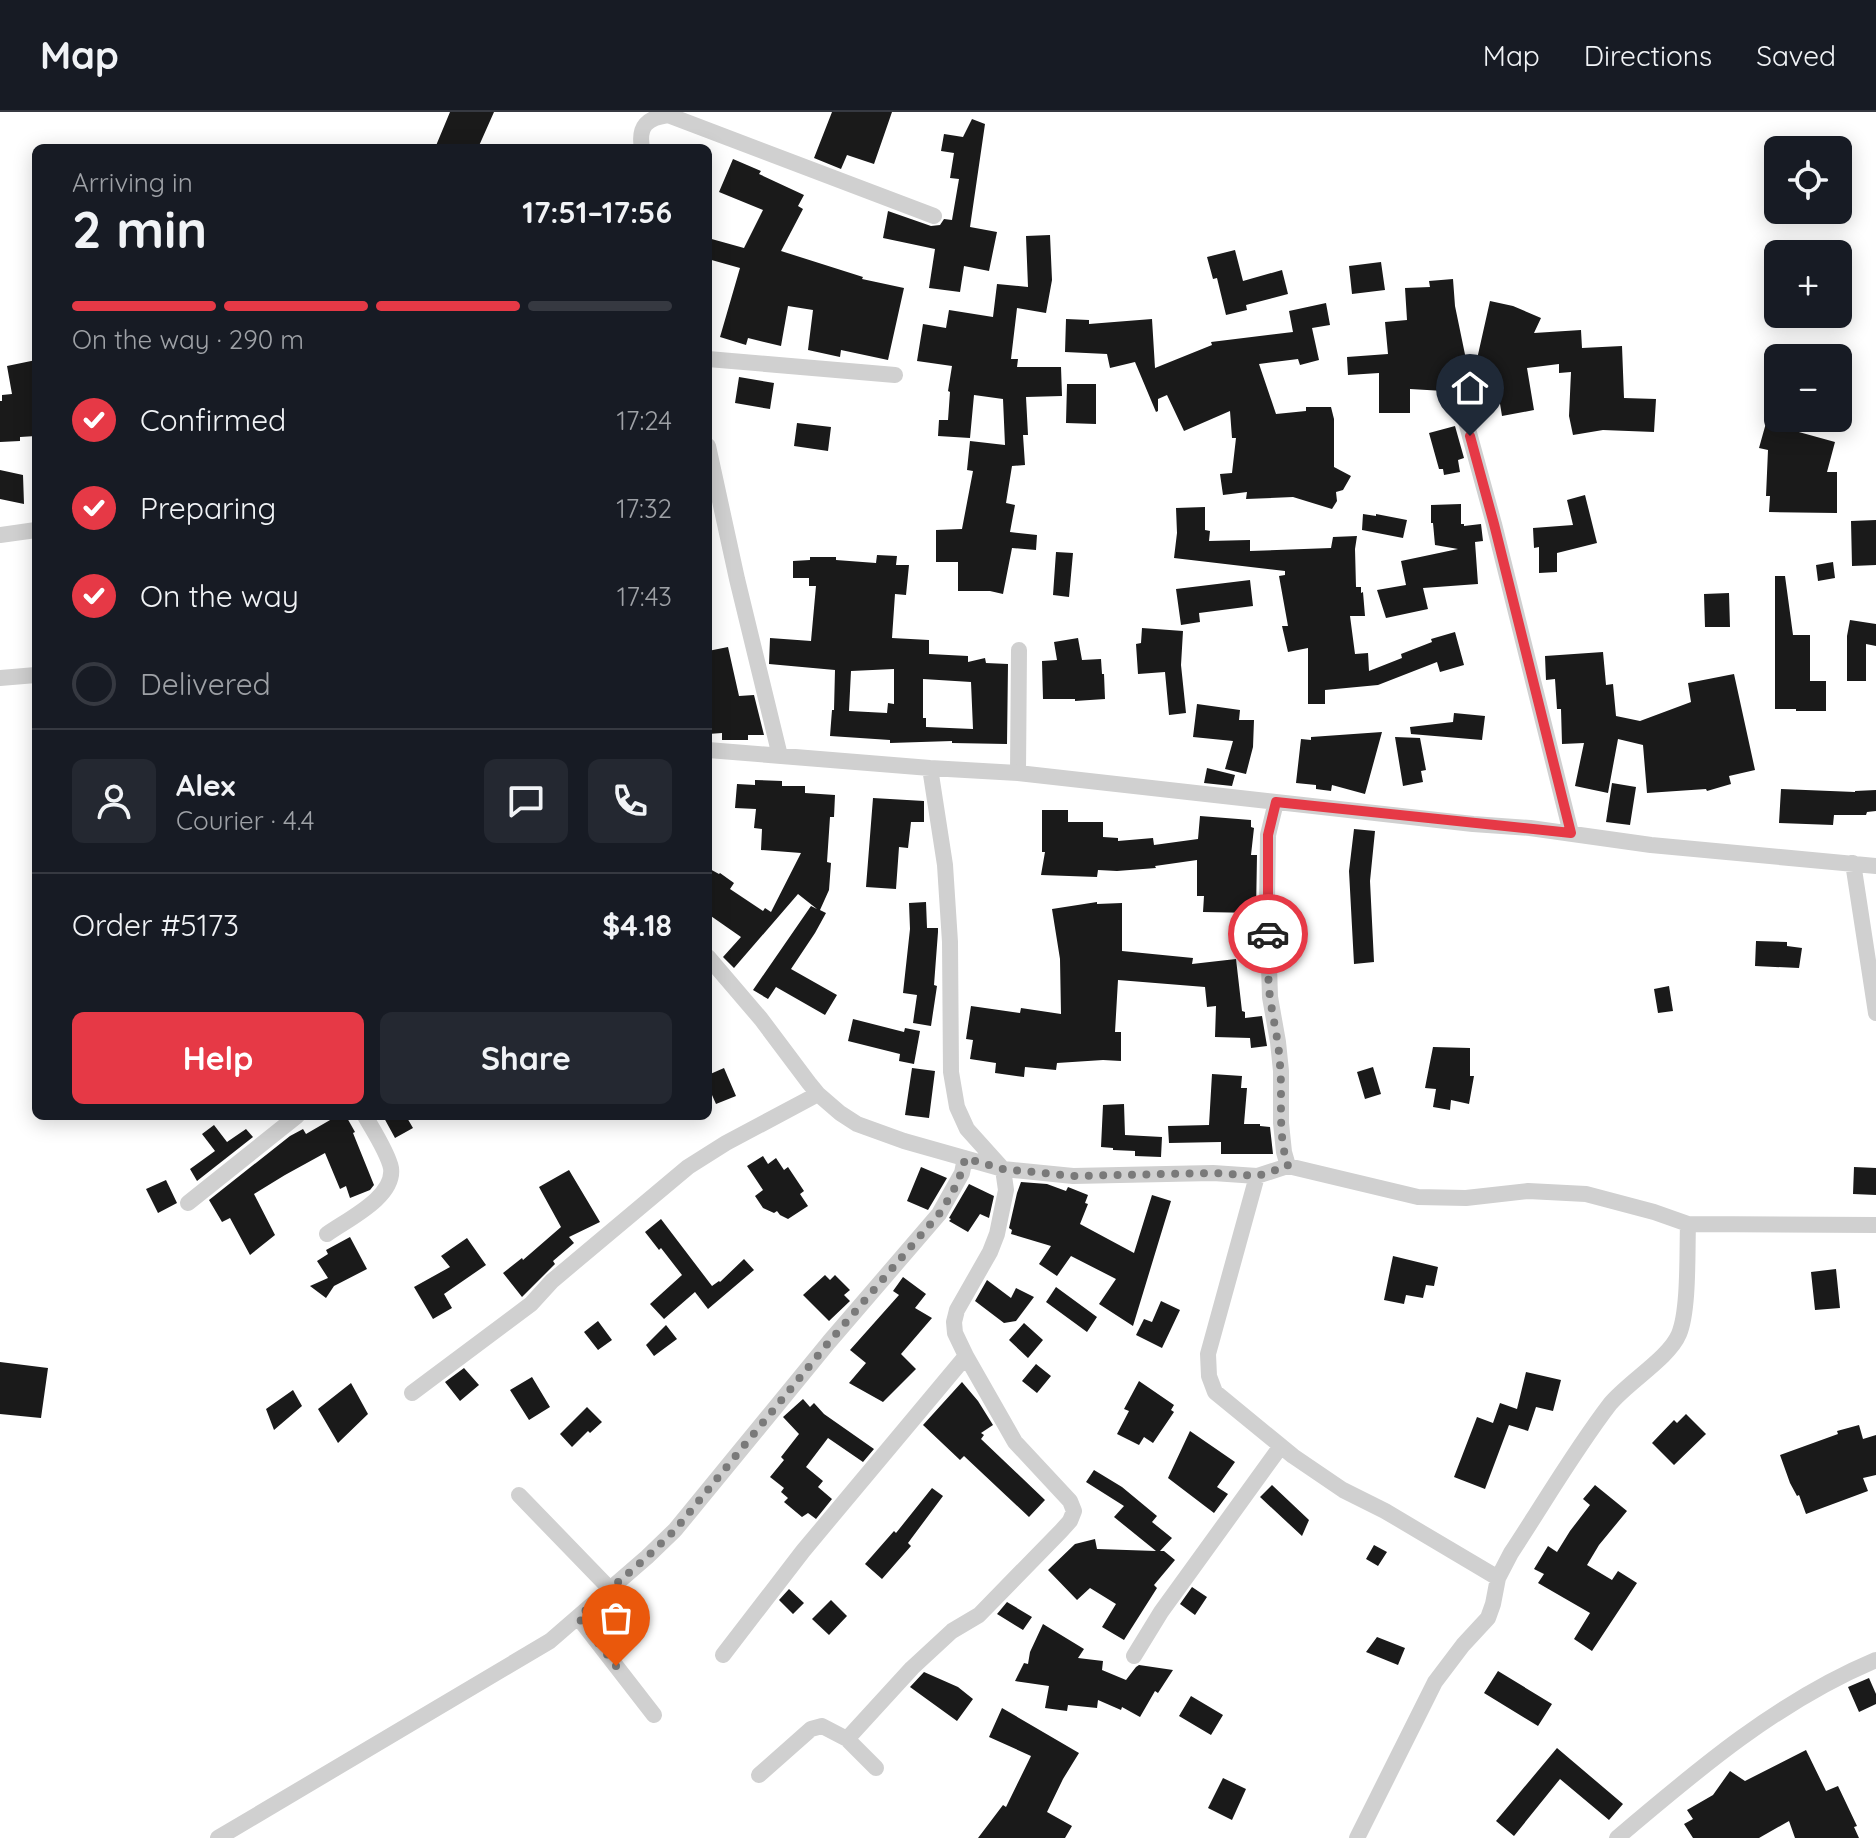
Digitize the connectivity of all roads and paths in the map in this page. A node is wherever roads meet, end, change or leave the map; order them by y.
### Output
1 (641, 144) edge
2 (934, 216) dead end
3 (712, 359) edge
4 (895, 375) dead end
5 (1454, 378) dead end
6 (712, 464) edge
7 (32, 531) edge
8 (0, 535) edge
9 (1019, 650) dead end
10 (32, 675) edge
11 (0, 678) edge
12 (712, 750) edge
13 (780, 756) junction
14 (930, 768) junction
15 (1018, 773) junction
16 (1276, 802) junction
17 (1571, 833) junction
18 (1853, 863) junction
19 (1876, 866) edge
20 (712, 962) edge
21 (1876, 1013) edge
22 (818, 1094) junction
23 (292, 1120) edge
24 (367, 1120) edge
25 (965, 1158) junction
26 (1288, 1166) junction
27 (1003, 1169) junction
28 (1257, 1176) junction
29 (188, 1203) dead end
30 (1688, 1224) junction
31 (1876, 1225) edge
32 (327, 1234) dead end
33 (966, 1356) junction
34 (412, 1393) dead end
35 (1281, 1446) junction
36 (519, 1495) dead end
37 (1498, 1578) junction
38 (610, 1589) junction
39 (578, 1617) junction
40 (723, 1655) dead end
41 (1134, 1656) dead end
42 (1876, 1660) edge
43 (654, 1715) dead end
44 (847, 1739) junction
45 (876, 1768) dead end
46 (759, 1775) dead end
47 (218, 1838) edge
48 (1357, 1838) edge
49 (1617, 1838) edge

1 - 2 street
3 - 4 street
5 - 17 street
6 - 13 street
7 - 8 street
9 - 15 street
10 - 11 street
12 - 13 street
13 - 14 street
14 - 15 street
14 - 27 street
15 - 16 street
16 - 17 street
16 - 26 street
17 - 18 street
18 - 19 street
18 - 21 street
20 - 22 street
22 - 25 street
22 - 34 street
23 - 29 street
24 - 32 street
25 - 27 street
25 - 38 street
26 - 28 street
26 - 30 street
27 - 28 street
27 - 33 street
28 - 35 street
30 - 31 street
30 - 37 street
33 - 40 street
33 - 44 street
35 - 37 street
35 - 41 street
36 - 38 street
37 - 48 street
38 - 39 street
39 - 43 street
39 - 47 street
42 - 49 street
44 - 45 street
44 - 46 street

